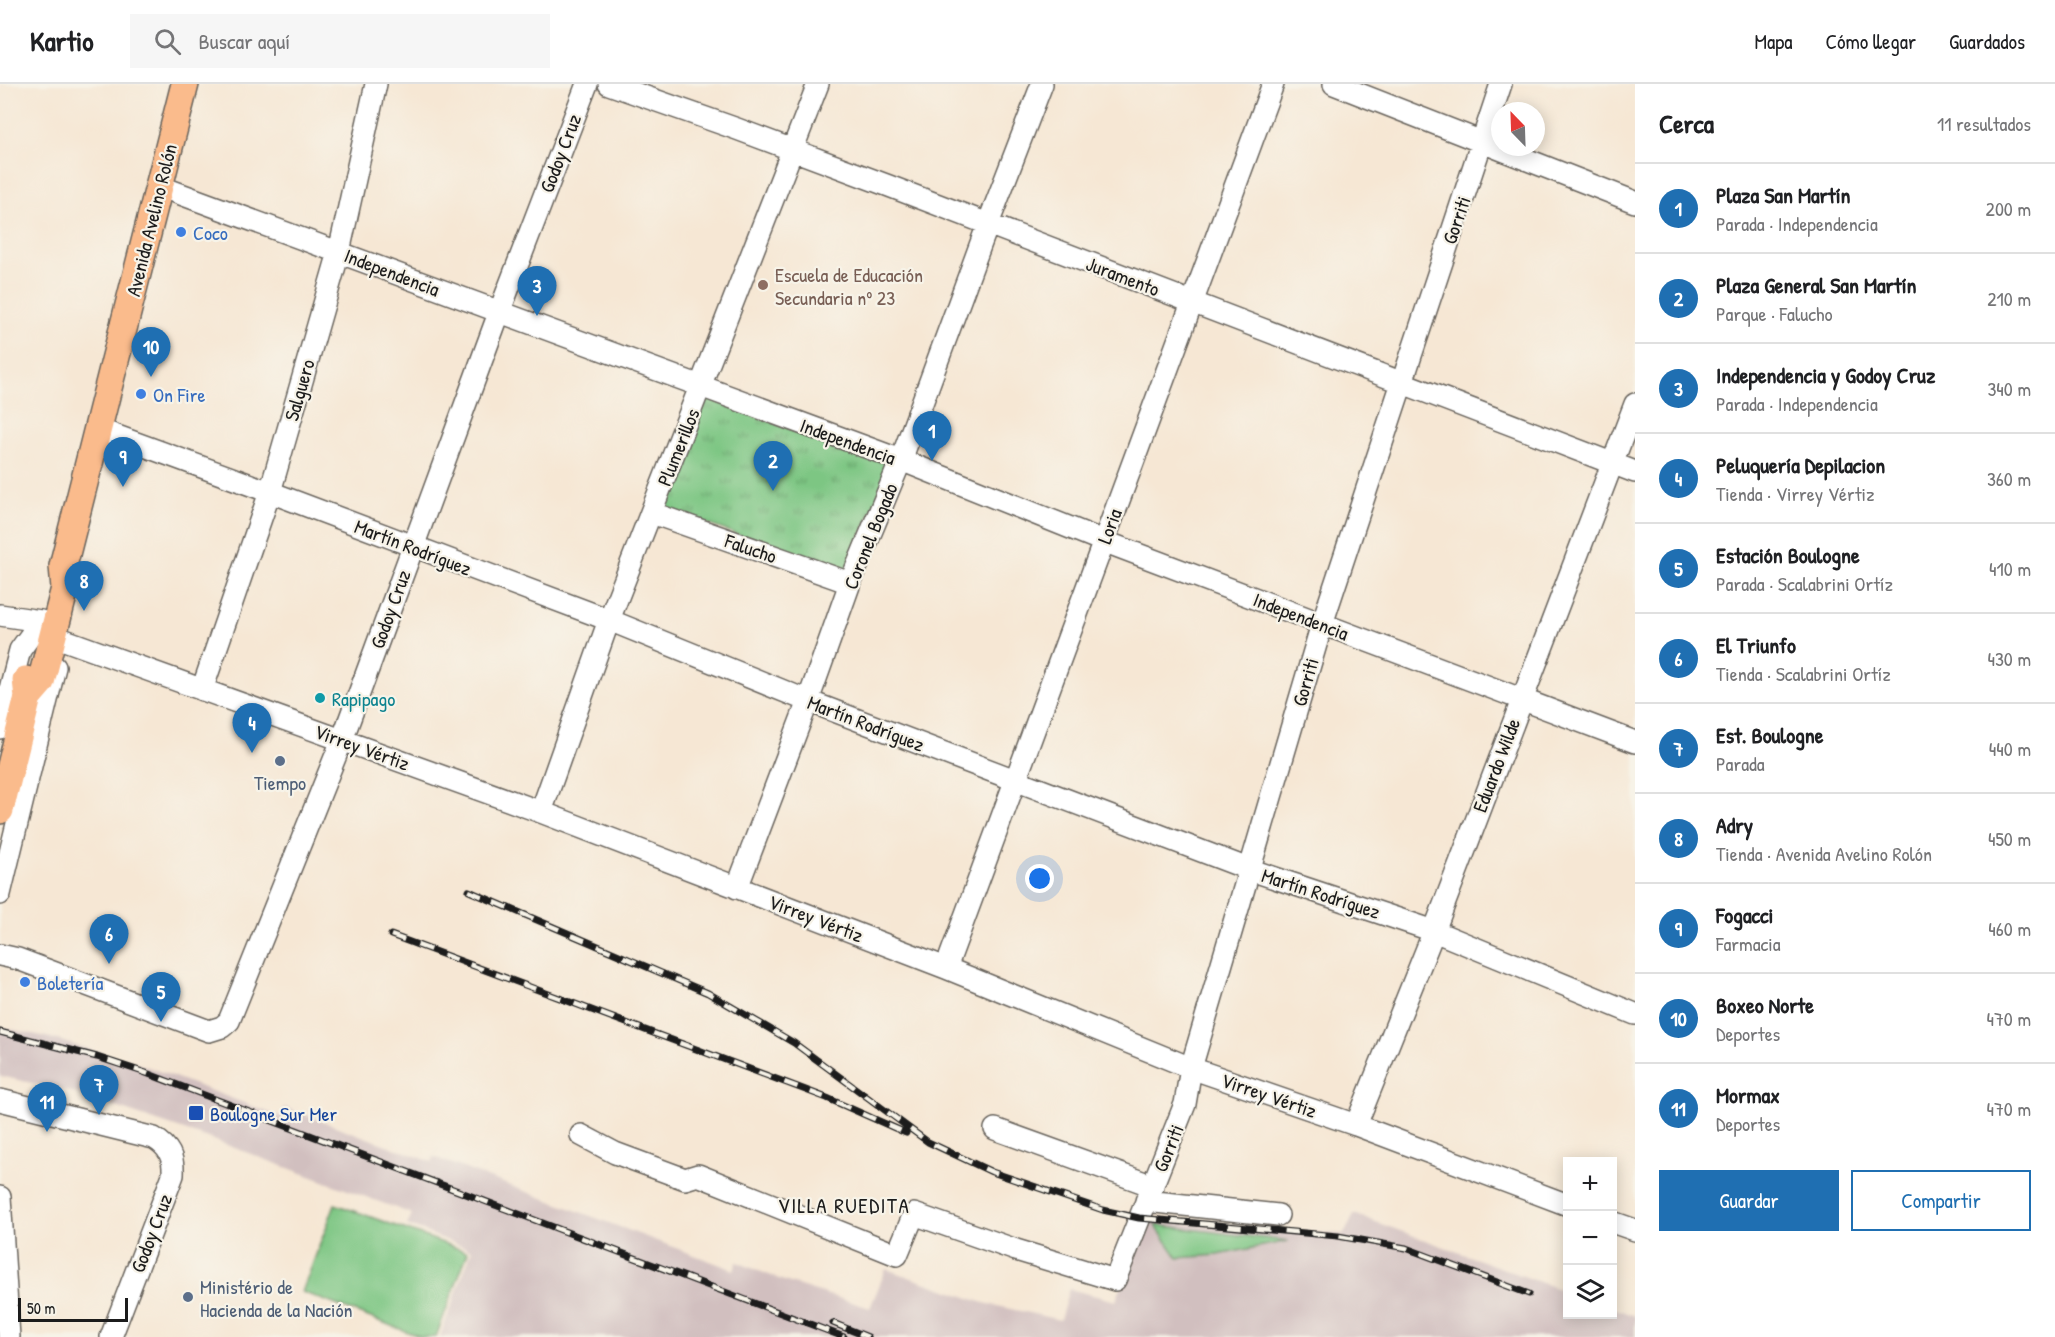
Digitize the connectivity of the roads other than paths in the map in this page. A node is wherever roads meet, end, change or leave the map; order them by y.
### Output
1 (185, 84) edge
2 (376, 84) edge
3 (587, 84) edge
4 (609, 84) edge
5 (818, 84) edge
6 (1042, 84) edge
7 (1273, 84) edge
8 (1334, 84) edge
9 (1501, 84) edge
10 (1482, 142) junction
11 (792, 151) junction
12 (159, 186) junction
13 (1635, 202) edge
14 (988, 224) junction
15 (339, 252) junction
16 (1191, 302) junction
17 (499, 313) junction
18 (1400, 384) junction
19 (702, 387) junction
20 (1635, 404) edge
21 (98, 429) junction
22 (902, 460) junction
23 (1613, 464) junction
24 (1635, 472) edge
25 (270, 492) junction
26 (651, 513) junction
27 (1103, 541) junction
28 (412, 547) junction
29 (850, 583) junction
30 (0, 615) edge
31 (609, 620) junction
32 (1322, 624) junction
33 (53, 628) junction
34 (202, 690) junction
35 (1521, 700) junction
36 (808, 701) junction
37 (0, 728) edge
38 (342, 740) junction
39 (1635, 742) edge
40 (1015, 781) junction
41 (0, 810) edge
42 (541, 812) junction
43 (1251, 870) junction
44 (737, 888) junction
45 (0, 894) edge
46 (1434, 930) junction
47 (0, 955) edge
48 (946, 968) junction
49 (1635, 1014) edge
50 (1191, 1068) junction
51 (0, 1100) edge
52 (1356, 1125) junction
53 (995, 1129) dead end
54 (581, 1135) dead end
55 (1150, 1194) junction
56 (0, 1197) edge
57 (1563, 1203) edge
58 (1278, 1215) dead end
59 (1617, 1223) edge
60 (1635, 1230) edge
61 (9, 1337) edge
62 (111, 1337) edge

1 - 12 main road, Avenida Avelino Rolón
2 - 15 street, Salguero
3 - 17 street, Godoy Cruz
4 - 11 street, Juramento
5 - 11 street, Plumerillos
6 - 14 street, Coronel Bogado
7 - 16 street, Loria
8 - 10 street
9 - 10 street, Gorriti
10 - 13 street
10 - 18 street, Gorriti
11 - 14 street, Juramento
11 - 19 street, Plumerillos
12 - 15 street, Independencia
12 - 21 main road, Avenida Avelino Rolón
14 - 16 street, Juramento
14 - 22 street, Coronel Bogado
15 - 17 street, Independencia
15 - 25 street, Salguero
16 - 18 street, Juramento
16 - 27 street, Loria
17 - 19 street, Independencia
17 - 28 street, Godoy Cruz
18 - 23 street, Juramento
18 - 32 street, Gorriti
19 - 22 street, Independencia
19 - 26 street, Plumerillos
20 - 23 street, Eduardo Wilde
21 - 25 street, Martín Rodríguez
21 - 33 main road, Avenida Avelino Rolón
22 - 27 street, Independencia
22 - 29 street, Coronel Bogado
23 - 24 street, Juramento
23 - 35 street, Eduardo Wilde
25 - 28 street, Martín Rodríguez
25 - 34 street, Salguero
26 - 29 street, Falucho
26 - 31 street, Plumerillos
27 - 32 street, Independencia
27 - 40 street, Loria
28 - 31 street, Martín Rodríguez
28 - 38 street, Godoy Cruz
29 - 36 street, Coronel Bogado
30 - 33 street, Virrey Vértiz
31 - 36 street, Martín Rodríguez
31 - 42 street, Plumerillos
32 - 35 street, Independencia
32 - 43 street, Gorriti
33 - 34 street, Virrey Vértiz
33 - 37 street, Avenida Avelino Rolón
33 - 41 main road, Avenida Avelino Rolón
33 - 45 street, Avenida Avelino Rolón
34 - 38 street, Virrey Vértiz
35 - 39 street, Independencia
35 - 46 street, Eduardo Wilde
36 - 40 street, Martín Rodríguez
36 - 44 street, Coronel Bogado
38 - 42 street, Virrey Vértiz
38 - 47 street, Godoy Cruz
40 - 43 street, Martín Rodríguez
40 - 48 street, Loria
42 - 44 street, Virrey Vértiz
43 - 46 street, Martín Rodríguez
43 - 50 street, Gorriti
44 - 48 street, Virrey Vértiz
46 - 49 street, Martín Rodríguez
46 - 52 street, Eduardo Wilde
48 - 50 street, Virrey Vértiz
50 - 52 street, Virrey Vértiz
50 - 55 street, Gorriti
51 - 62 street, Godoy Cruz
52 - 57 street, Virrey Vértiz
53 - 55 street
54 - 55 street, Gorriti
55 - 58 street
56 - 61 street
59 - 60 street

